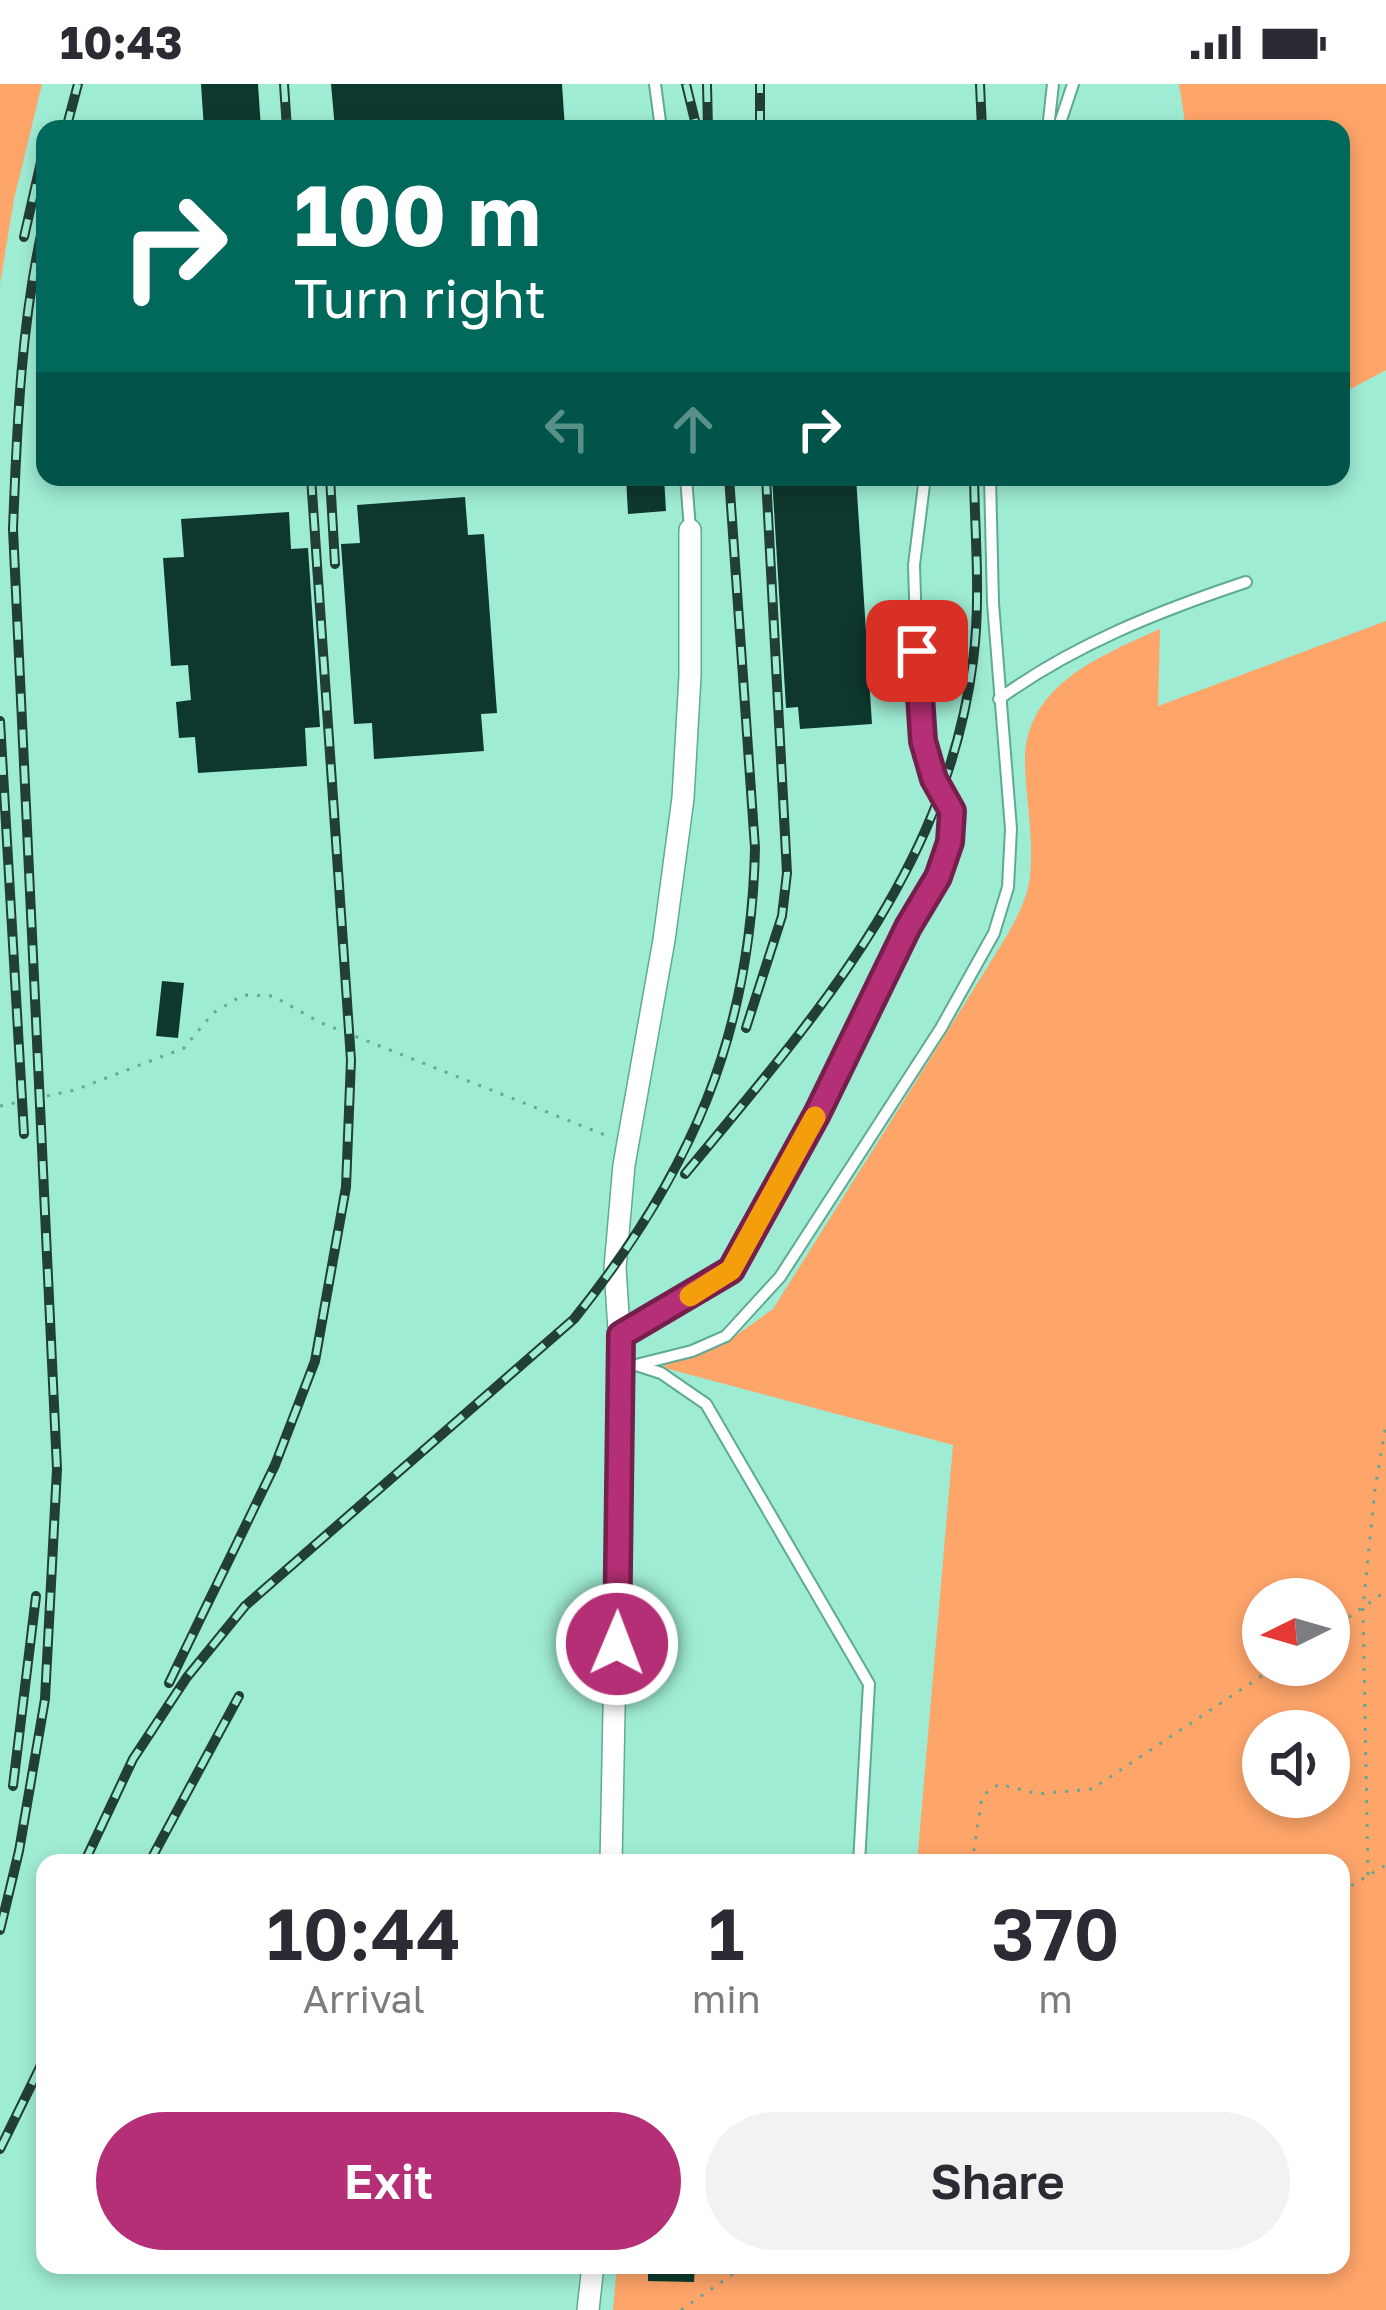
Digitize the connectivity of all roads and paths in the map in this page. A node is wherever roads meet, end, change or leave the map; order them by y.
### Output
1 (655, 84) edge
2 (1053, 84) edge
3 (1072, 84) edge
4 (660, 120) edge
5 (1049, 120) edge
6 (1061, 120) edge
7 (687, 486) edge
8 (924, 486) edge
9 (990, 486) edge
10 (690, 530) joint
11 (1246, 582) dead end
12 (999, 699) junction
13 (0, 1106) edge
14 (628, 1144) junction
15 (621, 1335) junction
16 (629, 1362) junction
17 (1386, 1424) edge
18 (1385, 1432) edge
19 (1386, 1591) edge
20 (1363, 1609) junction
21 (1350, 1617) edge
22 (1247, 1686) edge
23 (611, 1854) edge
24 (860, 1854) edge
25 (973, 1854) edge
26 (1386, 1864) edge
27 (1368, 1875) junction
28 (1350, 1886) edge
29 (592, 2274) edge
30 (733, 2274) edge
31 (588, 2310) edge
32 (681, 2310) edge

1 - 4 lane
2 - 5 lane
3 - 6 lane
7 - 10 lane
8 - 15 lane
9 - 12 lane
10 - 14 street
11 - 12 lane
12 - 16 lane
13 - 14 path
14 - 15 street
15 - 16 street
16 - 23 street
16 - 24 lane
17 - 18 path
18 - 20 path
19 - 20 path
20 - 21 path
20 - 27 path
22 - 25 path
26 - 27 path
27 - 28 path
29 - 31 street
30 - 32 path

